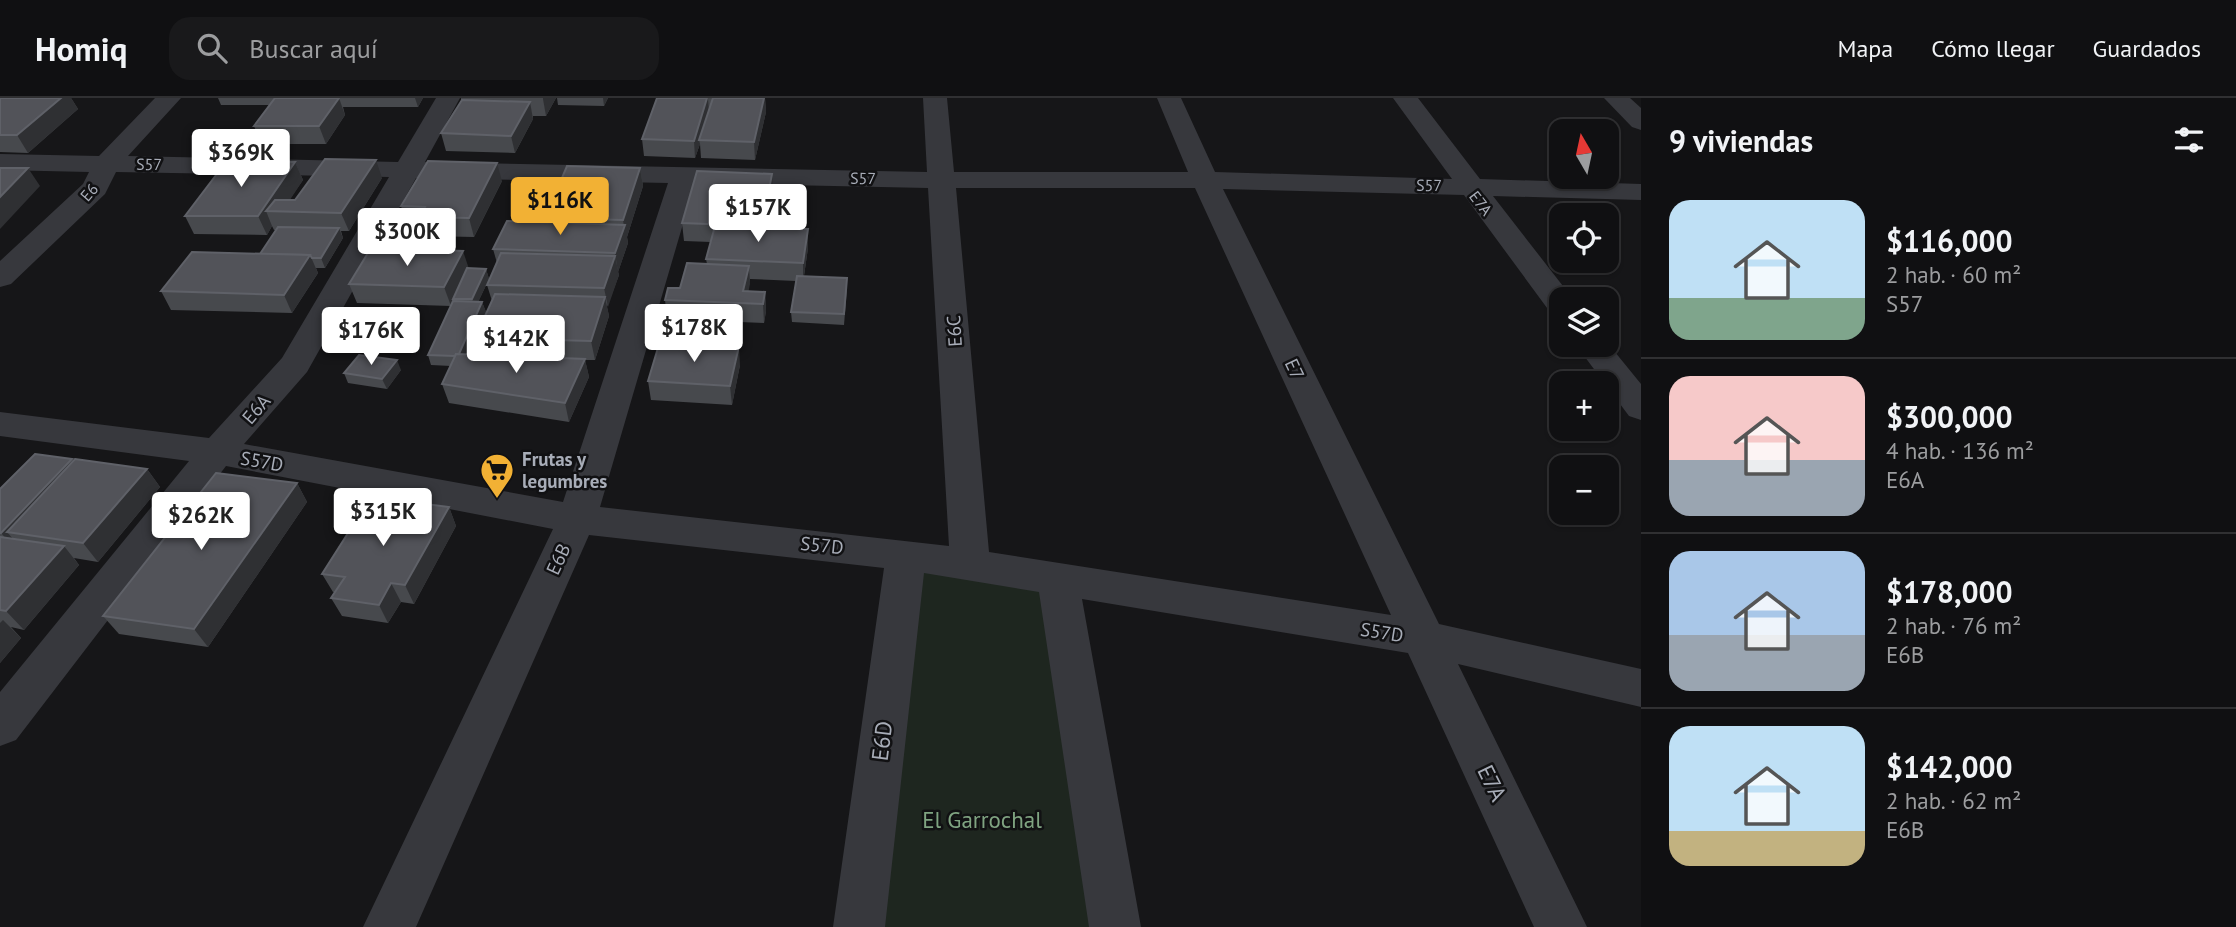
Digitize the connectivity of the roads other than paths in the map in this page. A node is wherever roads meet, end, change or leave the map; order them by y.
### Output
1 (169, 98) edge
2 (448, 98) edge
3 (935, 98) edge
4 (1169, 98) edge
5 (1405, 98) edge
6 (1616, 98) edge
7 (1641, 122) edge
8 (0, 162) edge
9 (107, 163) junction
10 (407, 168) junction
11 (684, 174) junction
12 (943, 180) junction
13 (1205, 180) junction
14 (1468, 186) junction
15 (1641, 192) edge
16 (0, 278) edge
17 (1549, 290) edge
18 (1601, 357) edge
19 (1641, 408) edge
20 (0, 424) edge
21 (217, 452) junction
22 (577, 519) junction
23 (906, 555) junction
24 (970, 565) junction
25 (1058, 580) junction
26 (1423, 638) junction
27 (1641, 688) edge
28 (0, 726) edge
29 (389, 927) edge
30 (859, 927) edge
31 (1115, 927) edge
32 (1561, 927) edge

1 - 9 street, E6
2 - 10 street, E6A
3 - 12 street, E6C
4 - 13 street, E7
5 - 14 street, E7A
6 - 7 street
8 - 9 street, S57
9 - 10 street, S57
9 - 16 street, E6
10 - 11 street, S57
10 - 21 street, E6A
11 - 12 street, S57
11 - 22 street, E6B
12 - 13 street, S57
12 - 24 street, E6C
13 - 14 street, S57
13 - 26 street, E7
14 - 15 street, S57
14 - 17 street, E7A
18 - 19 street
20 - 21 street, S57D
21 - 22 street, S57D
21 - 28 street, E6A
22 - 23 street, S57D
22 - 29 street, E6B
23 - 24 street, S57D
23 - 30 street, E6D
24 - 25 street, S57D
25 - 26 street, S57D
25 - 31 street
26 - 27 street, S57D
26 - 32 street, E7A

